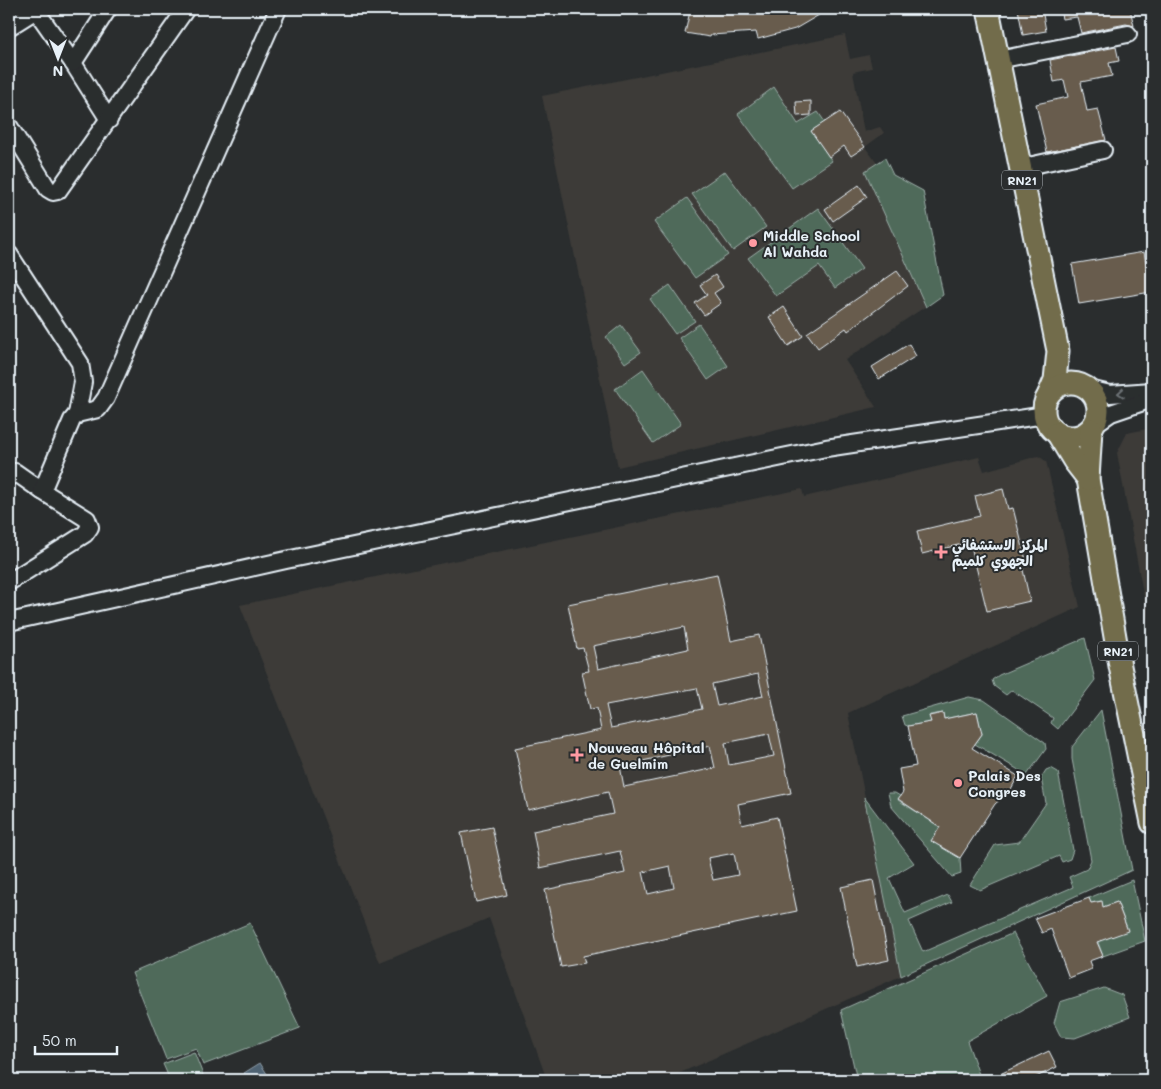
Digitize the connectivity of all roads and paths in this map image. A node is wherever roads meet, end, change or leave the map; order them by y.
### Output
1 (35, 9) edge
2 (108, 9) edge
3 (186, 9) edge
4 (278, 9) edge
5 (988, 9) edge
6 (9, 27) edge
7 (1128, 34) dead end
8 (998, 60) junction
9 (73, 63) junction
10 (108, 120) junction
11 (9, 126) edge
12 (1103, 150) dead end
13 (1019, 168) junction
14 (9, 254) edge
15 (1058, 351) junction
16 (1087, 388) junction
17 (1152, 391) edge
18 (1049, 394) junction
19 (1152, 399) edge
20 (78, 414) junction
21 (1044, 415) junction
22 (1093, 426) junction
23 (1057, 433) junction
24 (11, 471) edge
25 (1088, 479) junction
26 (42, 491) junction
27 (9, 582) edge
28 (9, 622) edge
29 (1152, 823) edge

1 - 6 street
1 - 9 street
2 - 9 street
3 - 10 street
4 - 20 street
5 - 8 main road, RN21
7 - 8 street
8 - 13 main road, RN21
9 - 10 street
10 - 11 street
12 - 13 street
13 - 15 main road, RN21
14 - 20 street
15 - 16 main road, RN21
15 - 18 main road, RN21
17 -> 16 street
16 - 18 main road
16 - 22 main road, RN21
18 - 21 main road, RN21
19 - 22 street
20 - 26 street
21 - 23 main road, RN21
21 - 28 street
22 - 23 main road
22 - 25 main road, RN21
23 - 25 main road, RN21
24 - 26 street
25 - 29 main road, RN21
26 - 27 street

